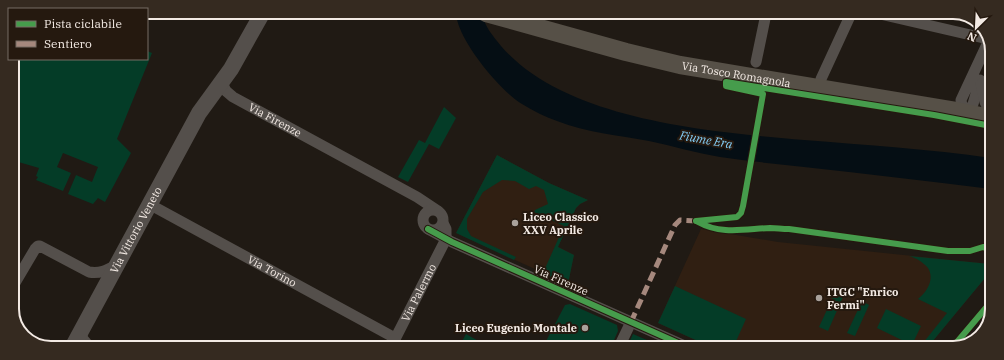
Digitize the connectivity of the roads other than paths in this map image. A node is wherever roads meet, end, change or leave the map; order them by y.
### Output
1 (248, 19) edge
2 (259, 19) edge
3 (508, 19) edge
4 (765, 19) edge
5 (849, 19) edge
6 (902, 19) edge
7 (982, 38) edge
8 (985, 48) edge
9 (983, 54) junction
10 (756, 62) dead end
11 (821, 79) dead end
12 (980, 80) junction
13 (222, 83) junction
14 (968, 85) junction
15 (985, 102) edge
16 (935, 107) junction
17 (199, 113) junction
18 (967, 113) junction
19 (985, 117) edge
20 (149, 204) junction
21 (438, 211) junction
22 (443, 223) junction
23 (428, 229) junction
24 (446, 239) junction
25 (116, 265) junction
26 (19, 276) edge
27 (631, 322) junction
28 (80, 332) junction
29 (76, 341) edge
30 (85, 341) edge
31 (389, 341) edge
32 (394, 341) edge
33 (621, 341) edge
34 (674, 341) edge

1 - 17 main road, Via Vittorio Veneto
2 - 13 main road, Via Vittorio Veneto
3 - 16 main road, Via Tosco Romagnola
4 - 10 street
5 - 11 street
6 - 7 street
8 - 9 street
9 - 12 street
9 - 14 street
12 - 15 street
12 - 18 street
13 - 17 main road, Via Vittorio Veneto
13 - 21 street, Via Firenze
14 - 16 street
14 - 18 street
16 - 18 main road, Via Tosco Romagnola
17 - 20 main road, Via Vittorio Veneto
18 - 19 main road, Via Tosco Romagnola
20 - 25 main road, Via Vittorio Veneto
20 - 31 street, Via Torino
21 - 22 street
21 - 23 street
22 - 23 street
22 - 24 street
23 - 24 street, Via Firenze
24 - 27 street, Via Firenze
24 - 32 street, Via Palermo
25 - 26 street
25 - 28 main road, Via Vittorio Veneto
27 - 33 street
27 - 34 street, Via Firenze
28 - 29 main road, Via Vittorio Veneto
28 - 30 street

